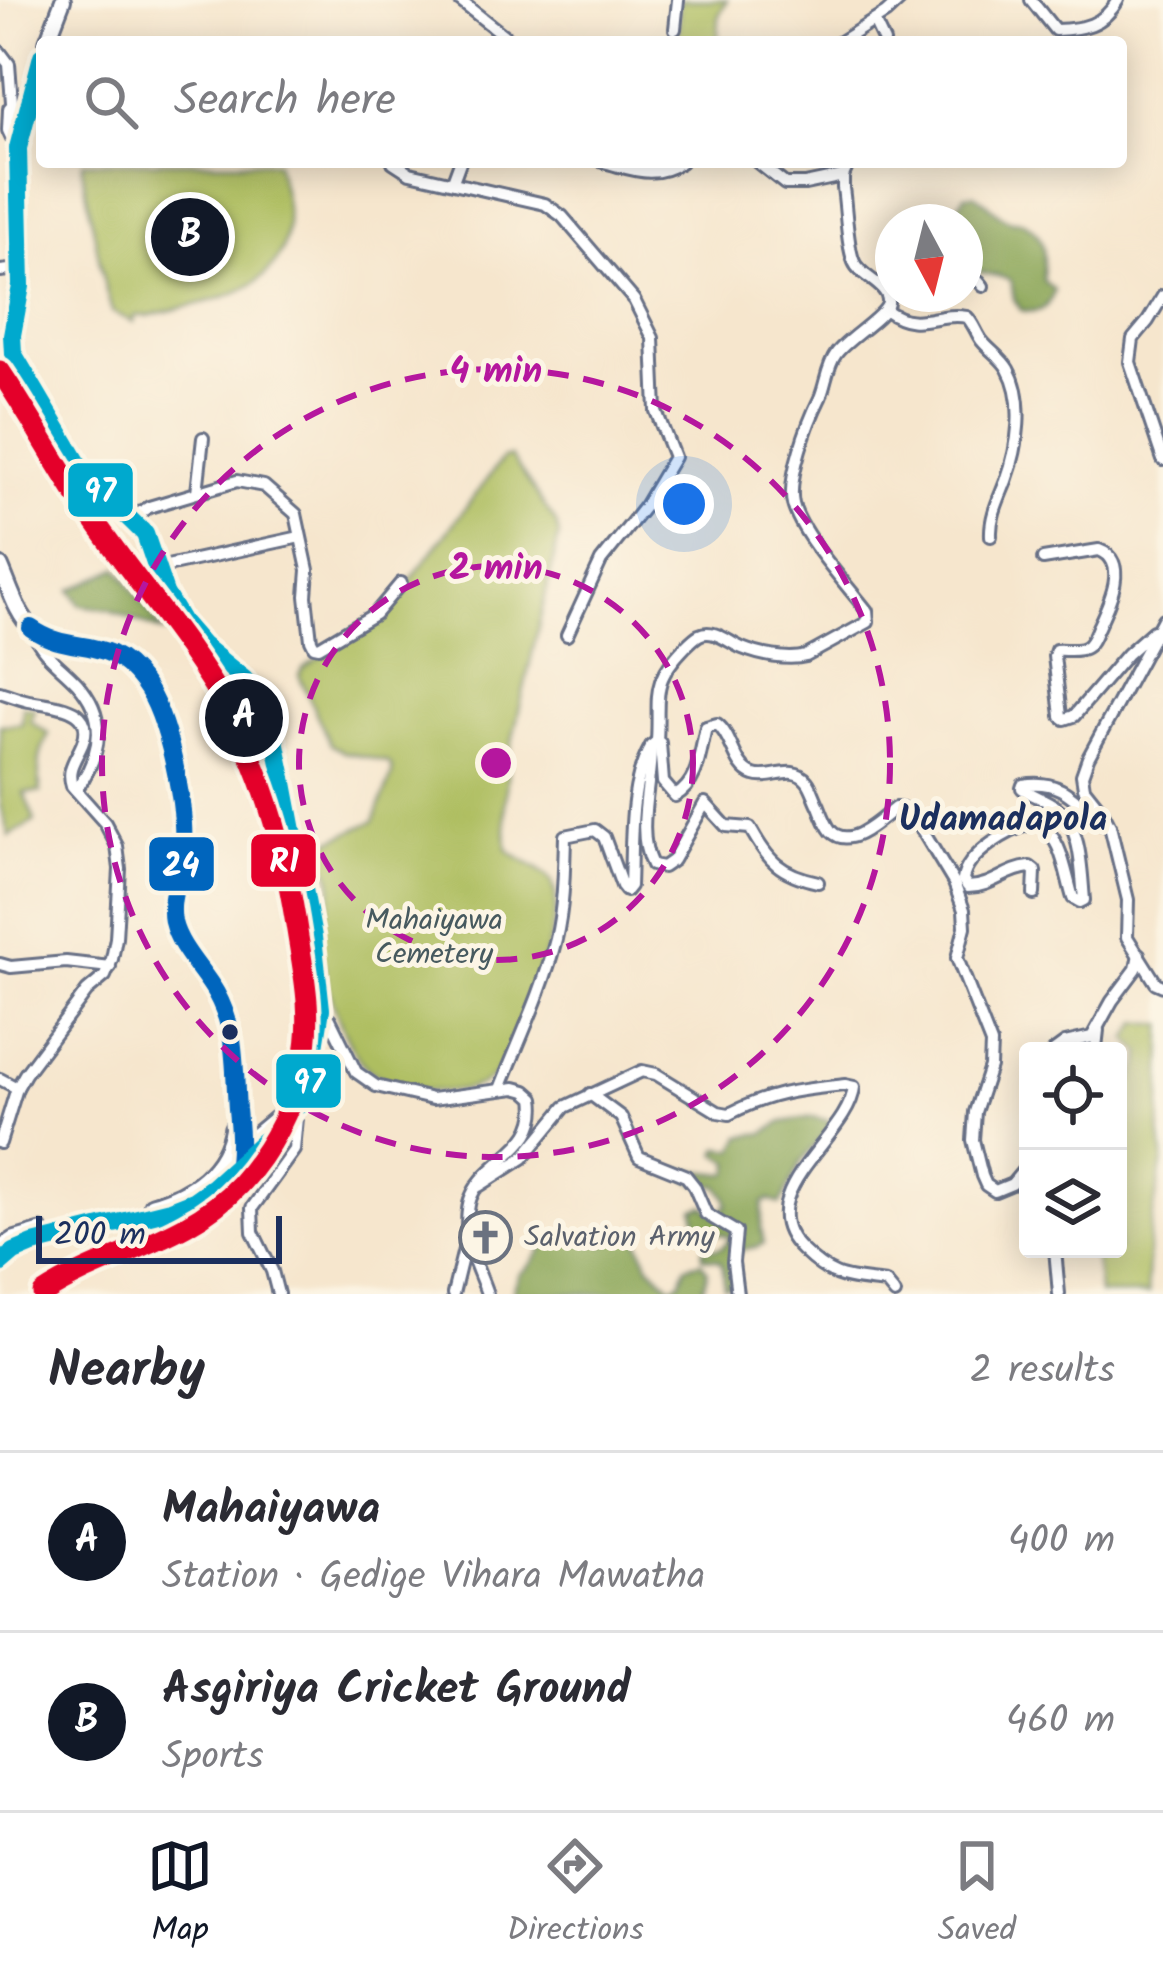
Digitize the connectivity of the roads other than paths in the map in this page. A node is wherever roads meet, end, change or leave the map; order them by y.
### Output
1 (63, 0) edge
2 (459, 0) edge
3 (678, 0) edge
4 (900, 0) edge
5 (1031, 0) edge
6 (1118, 0) edge
7 (874, 21) junction
8 (675, 29) dead end
9 (48, 36) edge
10 (504, 36) edge
11 (850, 36) edge
12 (881, 36) edge
13 (0, 52) edge
14 (36, 104) edge
15 (11, 109) junction
16 (21, 128) junction
17 (18, 146) junction
18 (403, 168) edge
19 (458, 168) edge
20 (630, 168) edge
21 (672, 168) edge
22 (765, 168) edge
23 (846, 168) edge
24 (843, 176) junction
25 (454, 181) junction
26 (20, 269) junction
27 (0, 271) edge
28 (875, 282) edge
29 (1163, 296) edge
30 (883, 312) edge
31 (890, 312) edge
32 (8, 356) edge
33 (203, 438) dead end
34 (1163, 460) edge
35 (197, 492) junction
36 (131, 518) junction
37 (991, 536) dead end
38 (300, 537) junction
39 (1043, 560) dead end
40 (0, 566) edge
41 (158, 568) junction
42 (401, 583) dead end
43 (1161, 622) edge
44 (31, 628) junction
45 (567, 635) dead end
46 (0, 692) edge
47 (654, 744) junction
48 (76, 790) junction
49 (1110, 826) junction
50 (818, 882) dead end
51 (1034, 894) dead end
52 (1139, 954) junction
53 (0, 964) edge
54 (110, 967) junction
55 (1163, 986) edge
56 (321, 1009) junction
57 (1098, 1027) junction
58 (1070, 1042) edge
59 (1097, 1042) edge
60 (312, 1066) junction
61 (0, 1078) edge
62 (17, 1088) junction
63 (500, 1090) junction
64 (590, 1094) junction
65 (298, 1106) junction
66 (237, 1112) junction
67 (262, 1129) junction
68 (0, 1143) edge
69 (239, 1156) junction
70 (215, 1171) junction
71 (1019, 1176) edge
72 (478, 1186) junction
73 (467, 1238) junction
74 (0, 1249) edge
75 (1056, 1258) edge
76 (0, 1264) edge
77 (278, 1294) edge
78 (453, 1294) edge
79 (488, 1294) edge
80 (737, 1294) edge
81 (895, 1294) edge
82 (1059, 1294) edge

1 - 9 main road
2 - 10 street
3 - 8 street
4 - 7 street
5 - 6 street
7 - 11 street
7 - 12 street
13 - 15 street
14 - 16 main road
15 - 16 street
15 - 17 main road
16 - 17 main road
17 - 26 main road
18 - 25 street
19 - 25 street
20 - 21 street
22 - 24 street
23 - 24 street
24 - 28 street
25 - 45 street
26 - 27 street
26 - 32 main road
29 - 34 street
30 - 47 street
31 - 37 street
32 - 36 main road
33 - 35 street
35 - 36 street
35 - 38 street
36 - 41 main road
38 - 41 street
38 - 42 street
39 - 43 street
40 - 44 highway
41 - 56 main road
43 - 49 street
44 - 48 street
44 - 66 highway
46 - 48 street
47 - 50 street
47 - 63 street
47 - 71 street
48 - 54 street
49 - 51 street
49 - 52 street
52 - 55 street
52 - 57 street
53 - 54 street
54 - 62 street
56 - 60 main road
56 - 63 street
57 - 58 street
57 - 59 street
60 - 65 main road
60 - 67 main road
61 - 62 street
62 - 68 street
63 - 72 street
64 - 72 street
64 - 80 street
64 - 81 street
65 - 69 main road
65 - 77 street
66 - 67 main road
66 - 69 highway
66 - 70 highway
67 - 69 main road
69 - 70 highway
69 - 76 highway
70 - 74 highway
72 - 73 street
73 - 78 street
73 - 79 street
75 - 82 street

